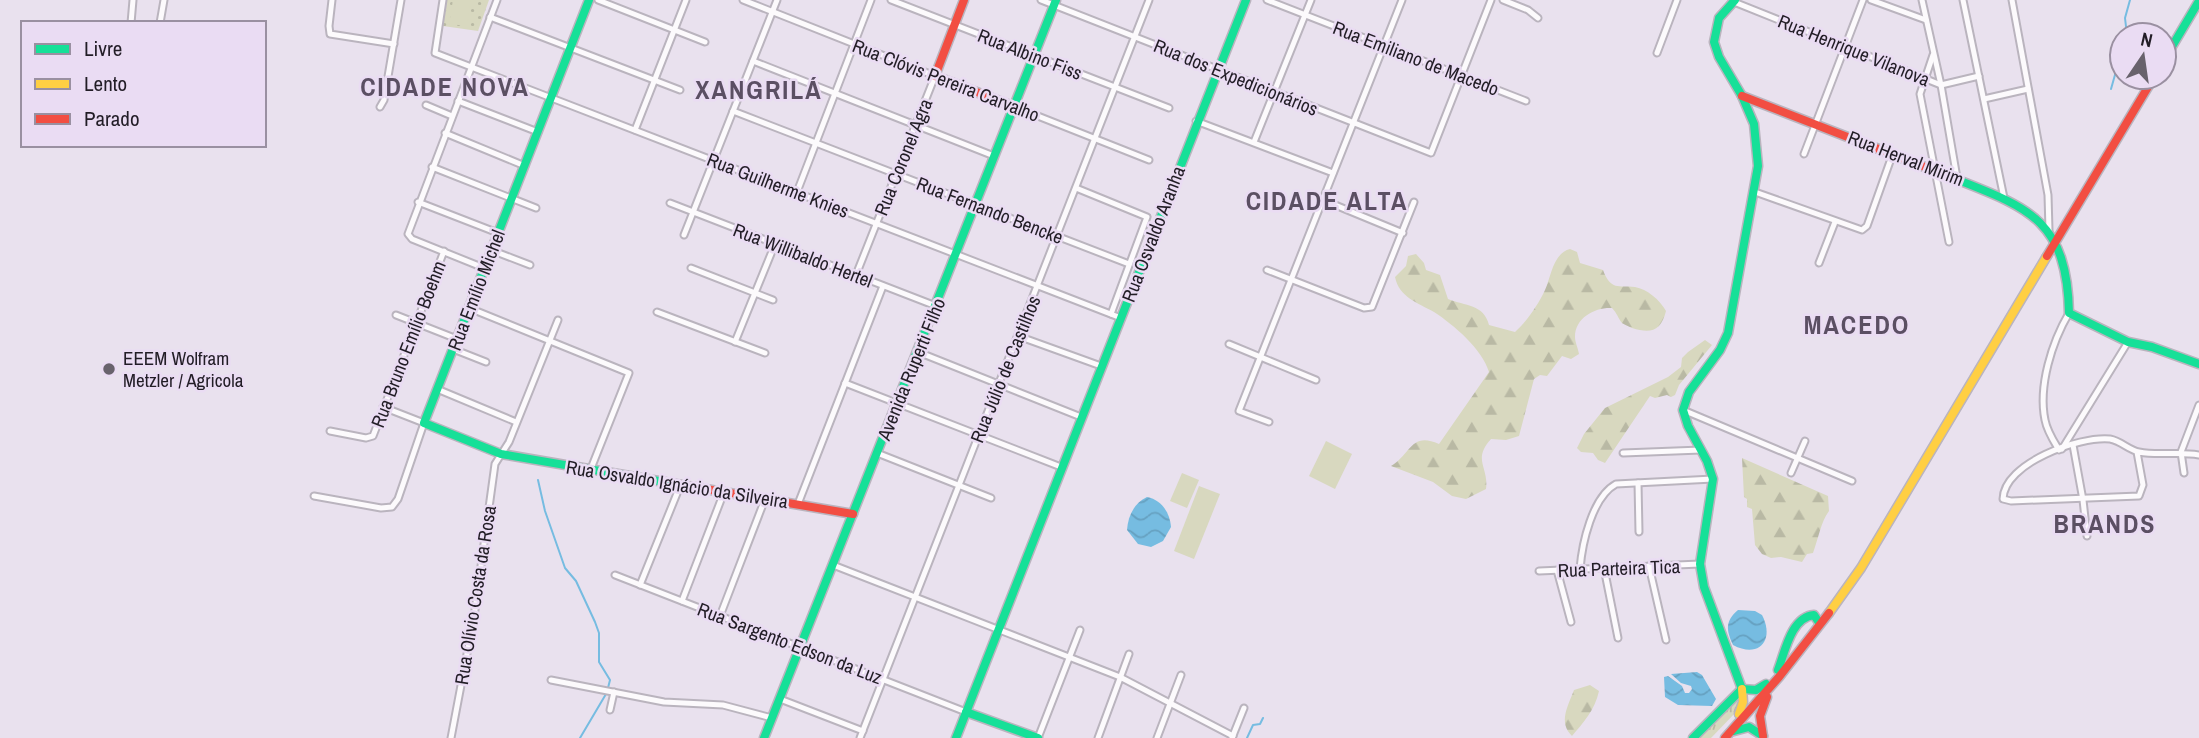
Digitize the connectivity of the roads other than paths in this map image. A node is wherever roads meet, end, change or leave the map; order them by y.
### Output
1 (134, 0) edge
2 (164, 0) edge
3 (332, 0) edge
4 (401, 0) edge
5 (443, 0) edge
6 (497, 0) edge
7 (589, 0) edge
8 (598, 0) edge
9 (686, 0) edge
10 (743, 0) edge
11 (777, 0) edge
12 (871, 0) edge
13 (891, 0) edge
14 (964, 0) edge
15 (1041, 0) edge
16 (1149, 0) edge
17 (1245, 0) edge
18 (1267, 0) edge
19 (1311, 0) edge
20 (1402, 0) edge
21 (1491, 0) edge
22 (1503, 0) edge
23 (1677, 0) edge
24 (1863, 0) edge
25 (1871, 0) edge
26 (1922, 0) edge
27 (1962, 0) edge
28 (2012, 0) edge
29 (1733, 1) edge
30 (2199, 1) edge
31 (1055, 3) edge
32 (773, 12) junction
33 (1305, 15) junction
34 (490, 17) junction
35 (1538, 18) dead end
36 (1926, 20) junction
37 (131, 21) edge
38 (160, 21) edge
39 (954, 25) junction
40 (674, 30) junction
41 (2178, 36) edge
42 (1135, 37) junction
43 (705, 42) dead end
44 (394, 44) junction
45 (854, 44) junction
46 (1384, 45) junction
47 (571, 48) junction
48 (1844, 48) junction
49 (1657, 53) dead end
50 (1933, 55) junction
51 (1034, 56) junction
52 (753, 61) junction
53 (472, 67) junction
54 (1216, 68) junction
55 (935, 76) junction
56 (1461, 76) junction
57 (1979, 76) junction
58 (655, 80) junction
59 (1924, 80) junction
60 (1941, 85) junction
61 (1115, 88) junction
62 (2028, 89) junction
63 (680, 90) dead end
64 (2146, 91) edge
65 (1276, 92) junction
66 (835, 93) junction
67 (1742, 96) junction
68 (552, 98) junction
69 (1984, 99) junction
70 (458, 101) junction
71 (1526, 101) dead end
72 (426, 105) dead end
73 (380, 107) dead end
74 (1014, 107) junction
75 (1169, 108) dead end
76 (733, 111) junction
77 (452, 117) junction
78 (1196, 121) junction
79 (1353, 123) junction
80 (1815, 123) junction
81 (915, 125) junction
82 (635, 130) junction
83 (538, 132) junction
84 (445, 134) junction
85 (1095, 139) junction
86 (815, 142) junction
87 (1254, 142) junction
88 (1893, 153) junction
89 (1804, 154) dead end
90 (994, 156) junction
91 (714, 160) junction
92 (1149, 160) dead end
93 (525, 166) junction
94 (432, 167) junction
95 (1934, 169) junction
96 (1333, 173) junction
97 (896, 174) junction
98 (1957, 178) junction
99 (1076, 188) junction
100 (1755, 191) junction
101 (797, 192) junction
102 (2004, 198) junction
103 (513, 199) junction
104 (1322, 200) junction
105 (418, 202) junction
106 (1414, 202) dead end
107 (670, 203) dead end
108 (976, 205) junction
109 (536, 208) dead end
110 (693, 212) junction
111 (1835, 222) junction
112 (876, 223) junction
113 (2049, 230) junction
114 (498, 233) junction
115 (1403, 233) junction
116 (684, 234) dead end
117 (1057, 236) junction
118 (1949, 242) dead end
119 (2054, 243) junction
120 (775, 244) junction
121 (491, 250) junction
122 (444, 251) junction
123 (957, 254) junction
124 (1819, 263) dead end
125 (1129, 264) junction
126 (530, 265) dead end
127 (484, 268) junction
128 (691, 268) dead end
129 (1267, 270) dead end
130 (856, 275) junction
131 (1292, 279) junction
132 (883, 286) junction
133 (1038, 286) junction
134 (755, 293) junction
135 (773, 300) dead end
136 (936, 306) junction
137 (469, 308) junction
138 (657, 312) dead end
139 (2069, 313) junction
140 (1111, 314) junction
141 (396, 315) dead end
142 (1121, 318) junction
143 (558, 320) dead end
144 (416, 323) junction
145 (1018, 337) junction
146 (457, 339) junction
147 (549, 341) junction
148 (735, 342) junction
149 (2128, 342) junction
150 (1230, 344) dead end
151 (453, 349) junction
152 (918, 352) junction
153 (765, 353) dead end
154 (1260, 356) junction
155 (486, 362) dead end
156 (2199, 364) edge
157 (1101, 366) junction
158 (1316, 380) dead end
159 (845, 383) junction
160 (999, 384) junction
161 (437, 389) junction
162 (898, 403) junction
163 (2199, 405) edge
164 (383, 407) junction
165 (1683, 410) junction
166 (1081, 417) junction
167 (516, 422) junction
168 (1269, 422) dead end
169 (424, 423) junction
170 (330, 431) dead end
171 (978, 434) junction
172 (1805, 440) dead end
173 (2073, 445) junction
174 (2060, 449) junction
175 (1701, 450) junction
176 (2137, 452) junction
177 (2181, 452) junction
178 (877, 453) junction
179 (1623, 453) dead end
180 (501, 454) junction
181 (2199, 455) edge
182 (1798, 458) junction
183 (1061, 467) junction
184 (590, 471) junction
185 (1791, 473) dead end
186 (2184, 473) dead end
187 (1713, 479) junction
188 (1852, 481) dead end
189 (1638, 483) junction
190 (680, 485) junction
191 (958, 485) junction
192 (724, 492) junction
193 (314, 496) dead end
194 (991, 498) dead end
195 (765, 499) junction
196 (2083, 500) junction
197 (798, 504) junction
198 (853, 514) junction
199 (1639, 533) dead end
200 (2087, 536) dead end
201 (1872, 550) junction
202 (1700, 564) junction
203 (833, 565) junction
204 (1649, 566) junction
205 (1604, 568) junction
206 (1580, 569) junction
207 (1557, 570) junction
208 (1539, 571) dead end
209 (615, 575) dead end
210 (640, 585) junction
211 (916, 597) junction
212 (681, 601) junction
213 (720, 616) junction
214 (1818, 621) junction
215 (1571, 622) dead end
216 (998, 629) junction
217 (1080, 630) dead end
218 (1812, 637) junction
219 (1618, 638) dead end
220 (1666, 640) dead end
221 (800, 647) junction
222 (1129, 654) dead end
223 (1069, 657) junction
224 (1778, 674) junction
225 (1181, 675) dead end
226 (1121, 677) junction
227 (551, 680) dead end
228 (883, 680) junction
229 (1766, 684) junction
230 (1742, 689) junction
231 (614, 692) junction
232 (779, 699) junction
233 (1171, 703) junction
234 (1244, 708) dead end
235 (610, 710) dead end
236 (966, 712) junction
237 (1739, 714) junction
238 (772, 718) junction
239 (863, 731) junction
240 (1233, 737) edge
241 (1763, 737) edge
242 (451, 738) edge
243 (764, 738) edge
244 (860, 738) edge
245 (956, 738) edge
246 (1038, 738) edge
247 (1098, 738) edge
248 (1157, 738) edge
249 (1693, 738) edge
250 (1716, 738) edge
251 (1726, 738) edge

1 - 37 street
2 - 38 street
3 - 44 street
4 - 44 street
5 - 53 street, Rua Guilherme Knies
6 - 34 street
7 - 47 main road, Rua Emílio Michel
8 - 40 street
9 - 40 street
10 - 32 street, Rua Clóvis Pereira Carvalho
11 - 32 street
12 - 45 street
13 - 39 street, Rua Albino Fiss
14 - 39 main road, Rua Coronel Agra
15 - 31 street, Rua dos Expedicionários
16 - 42 street, Rua Júlio de Castilhos
17 - 54 main road, Rua Osvaldo Aranha
18 - 33 street, Rua Emiliano de Macedo
19 - 33 street
20 - 46 street
21 - 56 street
22 - 35 street
23 - 49 street
24 - 48 street
25 - 36 street
26 - 36 street
27 - 57 street
28 - 62 street
29 - 48 street, Rua Henrique Vilanova
29 - 67 main road
30 - 41 main road
31 - 42 street, Rua dos Expedicionários
31 - 51 main road, Avenida Ruperti Filho
32 - 45 street, Rua Clóvis Pereira Carvalho
32 - 52 street
33 - 46 street, Rua Emiliano de Macedo
33 - 65 street
34 - 47 street
34 - 53 street
36 - 50 street
39 - 51 street, Rua Albino Fiss
39 - 55 main road, Rua Coronel Agra
40 - 43 street
40 - 58 street
42 - 54 street, Rua dos Expedicionários
42 - 61 street, Rua Júlio de Castilhos
44 - 73 street
45 - 55 street, Rua Clóvis Pereira Carvalho
45 - 66 street
46 - 56 street, Rua Emiliano de Macedo
46 - 79 street
47 - 58 street
47 - 68 main road, Rua Emílio Michel
48 - 59 street, Rua Henrique Vilanova
48 - 80 street
50 - 59 street
50 - 60 street
51 - 61 street, Rua Albino Fiss
51 - 74 main road, Avenida Ruperti Filho
52 - 66 street
52 - 76 street
53 - 68 street, Rua Guilherme Knies
53 - 70 street
54 - 65 street, Rua dos Expedicionários
54 - 78 main road, Rua Osvaldo Aranha
55 - 74 main road, Rua Clóvis Pereira Carvalho
55 - 81 street, Rua Coronel Agra
56 - 71 street, Rua Emiliano de Macedo
56 - 79 street, Rua dos Expedicionários
57 - 60 street, Rua Henrique Vilanova
57 - 69 street
58 - 63 street
58 - 82 street
59 - 60 street, Rua Henrique Vilanova
59 - 95 street
60 - 98 street
61 - 75 street, Rua Albino Fiss
61 - 85 street, Rua Júlio de Castilhos
62 - 69 street
62 - 113 street
64 - 119 main road
65 - 79 street, Rua dos Expedicionários
65 - 87 street
66 - 81 street
66 - 86 street
67 - 80 main road, Rua Herval Mirim
67 - 100 main road
68 - 82 street, Rua Guilherme Knies
68 - 83 main road, Rua Emílio Michel
69 - 102 street
70 - 77 street
70 - 83 street
72 - 77 street
74 - 85 street, Rua Clóvis Pereira Carvalho
74 - 90 main road, Avenida Ruperti Filho
76 - 86 street, Rua Fernando Bencke
76 - 91 street
77 - 84 street
78 - 87 street
78 - 142 main road, Rua Osvaldo Aranha
79 - 96 street
80 - 88 main road, Rua Herval Mirim
80 - 89 street
81 - 90 street
81 - 97 street, Rua Coronel Agra
82 - 91 street, Rua Guilherme Knies
83 - 93 main road, Rua Emílio Michel
84 - 93 street
84 - 94 street
85 - 92 street, Rua Clóvis Pereira Carvalho
85 - 99 street, Rua Júlio de Castilhos
86 - 97 street, Rua Fernando Bencke
86 - 101 street
87 - 96 street
88 - 95 main road, Rua Herval Mirim
88 - 111 street
90 - 108 main road, Avenida Ruperti Filho
91 - 101 street, Rua Guilherme Knies
91 - 110 street
93 - 103 main road, Rua Emílio Michel
94 - 103 street
94 - 105 street
95 - 98 main road, Rua Herval Mirim
95 - 118 street
96 - 104 street
97 - 108 street, Rua Fernando Bencke
97 - 112 street, Rua Coronel Agra
98 - 102 main road, Rua Herval Mirim
99 - 117 street, Rua Júlio de Castilhos
99 - 125 street
100 - 111 street
100 - 165 main road
101 - 112 street, Rua Guilherme Knies
102 - 113 main road, Rua Herval Mirim
103 - 109 street
103 - 114 main road, Rua Emílio Michel
104 - 115 street
104 - 131 street
105 - 114 street
105 - 122 street
106 - 115 street
107 - 110 street, Rua Willibaldo Hertel
108 - 117 street, Rua Fernando Bencke
108 - 123 main road, Avenida Ruperti Filho
110 - 116 street
110 - 120 street, Rua Willibaldo Hertel
111 - 124 street
112 - 123 street, Rua Guilherme Knies
112 - 130 street, Rua Coronel Agra
113 - 119 main road
114 - 121 main road, Rua Emílio Michel
115 - 131 street
117 - 125 street, Rua Fernando Bencke
117 - 133 street, Rua Júlio de Castilhos
119 - 139 main road
119 - 201 main road
120 - 130 street, Rua Willibaldo Hertel
120 - 134 street
121 - 126 street
121 - 127 main road, Rua Emílio Michel
122 - 127 street
122 - 144 street, Rua Bruno Emílio Boehm
123 - 133 street, Rua Guilherme Knies
123 - 136 main road, Avenida Ruperti Filho
125 - 140 street
127 - 137 main road, Rua Emílio Michel
128 - 134 street
129 - 131 street
130 - 132 street, Rua Willibaldo Hertel
131 - 154 street
132 - 136 street, Rua Willibaldo Hertel
132 - 159 street
133 - 140 street, Rua Guilherme Knies
133 - 145 street, Rua Júlio de Castilhos
134 - 135 street
134 - 148 street
136 - 152 main road, Avenida Ruperti Filho
137 - 146 main road, Rua Emílio Michel
137 - 147 street
138 - 148 street
139 - 149 main road
139 - 174 street
140 - 142 street, Rua Guilherme Knies
141 - 144 street
142 - 157 main road, Rua Osvaldo Aranha
143 - 147 street, Rua Olívio Costa da Rosa
144 - 146 street
144 - 164 street, Rua Bruno Emílio Boehm
145 - 157 street
145 - 160 street, Rua Júlio de Castilhos
146 - 151 main road, Rua Emílio Michel
147 - 167 street, Rua Olívio Costa da Rosa
147 - 184 street
148 - 153 street
149 - 156 main road
149 - 174 street
150 - 154 street
151 - 155 street
151 - 161 main road, Rua Emílio Michel
152 - 160 street
152 - 162 main road, Avenida Ruperti Filho
154 - 158 street
154 - 168 street
157 - 166 main road, Rua Osvaldo Aranha
159 - 162 street
159 - 197 street
160 - 166 street
160 - 171 street, Rua Júlio de Castilhos
161 - 167 street
161 - 169 main road, Rua Emílio Michel
162 - 171 street
162 - 178 main road, Avenida Ruperti Filho
163 - 177 street
164 - 169 street
164 - 170 street, Rua Bruno Emílio Boehm
165 - 175 main road
165 - 182 street
166 - 183 main road, Rua Osvaldo Aranha
167 - 180 street, Rua Olívio Costa da Rosa
169 - 180 main road, Rua Osvaldo Ignácio da Silveira
169 - 193 street, Rua Emílio Michel
171 - 183 street
171 - 191 street, Rua Júlio de Castilhos
172 - 182 street
173 - 174 street
173 - 176 street
173 - 196 street
174 - 196 street
175 - 179 street
175 - 187 main road
176 - 177 street
176 - 196 street
177 - 181 street
177 - 186 street
178 - 191 street
178 - 198 main road, Avenida Ruperti Filho
180 - 184 main road, Rua Osvaldo Ignácio da Silveira
180 - 242 street, Rua Olívio Costa da Rosa
182 - 185 street
182 - 188 street
183 - 216 main road, Rua Osvaldo Aranha
184 - 190 main road, Rua Osvaldo Ignácio da Silveira
187 - 189 street
187 - 202 main road
189 - 199 street
189 - 206 street
190 - 192 main road, Rua Osvaldo Ignácio da Silveira
190 - 210 street
191 - 194 street
191 - 211 street, Rua Júlio de Castilhos
192 - 195 main road, Rua Osvaldo Ignácio da Silveira
192 - 212 street
195 - 197 main road, Rua Osvaldo Ignácio da Silveira
195 - 213 street
196 - 200 street
197 - 198 main road, Rua Osvaldo Ignácio da Silveira
198 - 203 main road, Avenida Ruperti Filho
201 - 214 main road
201 - 218 main road
202 - 204 street, Rua Parteira Tica
202 - 230 main road
203 - 211 street
203 - 221 main road, Avenida Ruperti Filho
204 - 205 street, Rua Parteira Tica
204 - 220 street
205 - 206 street, Rua Parteira Tica
205 - 219 street
206 - 207 street, Rua Parteira Tica
207 - 208 street, Rua Parteira Tica
207 - 215 street
209 - 210 street, Rua Sargento Edson da Luz
210 - 212 street, Rua Sargento Edson da Luz
211 - 216 street
211 - 228 street, Rua Júlio de Castilhos
212 - 213 street, Rua Sargento Edson da Luz
213 - 221 street, Rua Sargento Edson da Luz
214 - 218 main road
214 - 224 main road
214 - 224 main road
216 - 223 street
216 - 236 main road, Rua Osvaldo Aranha
217 - 223 street
218 - 224 main road
221 - 228 street, Rua Sargento Edson da Luz
221 - 232 main road, Avenida Ruperti Filho
222 - 226 street
223 - 226 street
223 - 246 street
224 - 229 main road
224 - 241 main road
224 - 251 main road
225 - 233 street
226 - 233 street
226 - 247 street
227 - 231 street
228 - 236 street, Rua Sargento Edson da Luz
228 - 239 street, Rua Júlio de Castilhos
229 - 230 main road
229 - 237 main road
230 - 237 main road
230 - 249 main road
231 - 235 street
231 - 238 street
232 - 238 main road, Avenida Ruperti Filho
232 - 239 street
233 - 240 street
233 - 248 street
234 - 240 street
236 - 245 main road, Rua Osvaldo Aranha
236 - 246 main road
237 - 250 main road
238 - 243 main road, Avenida Ruperti Filho
239 - 244 street, Rua Júlio de Castilhos
241 - 251 main road

